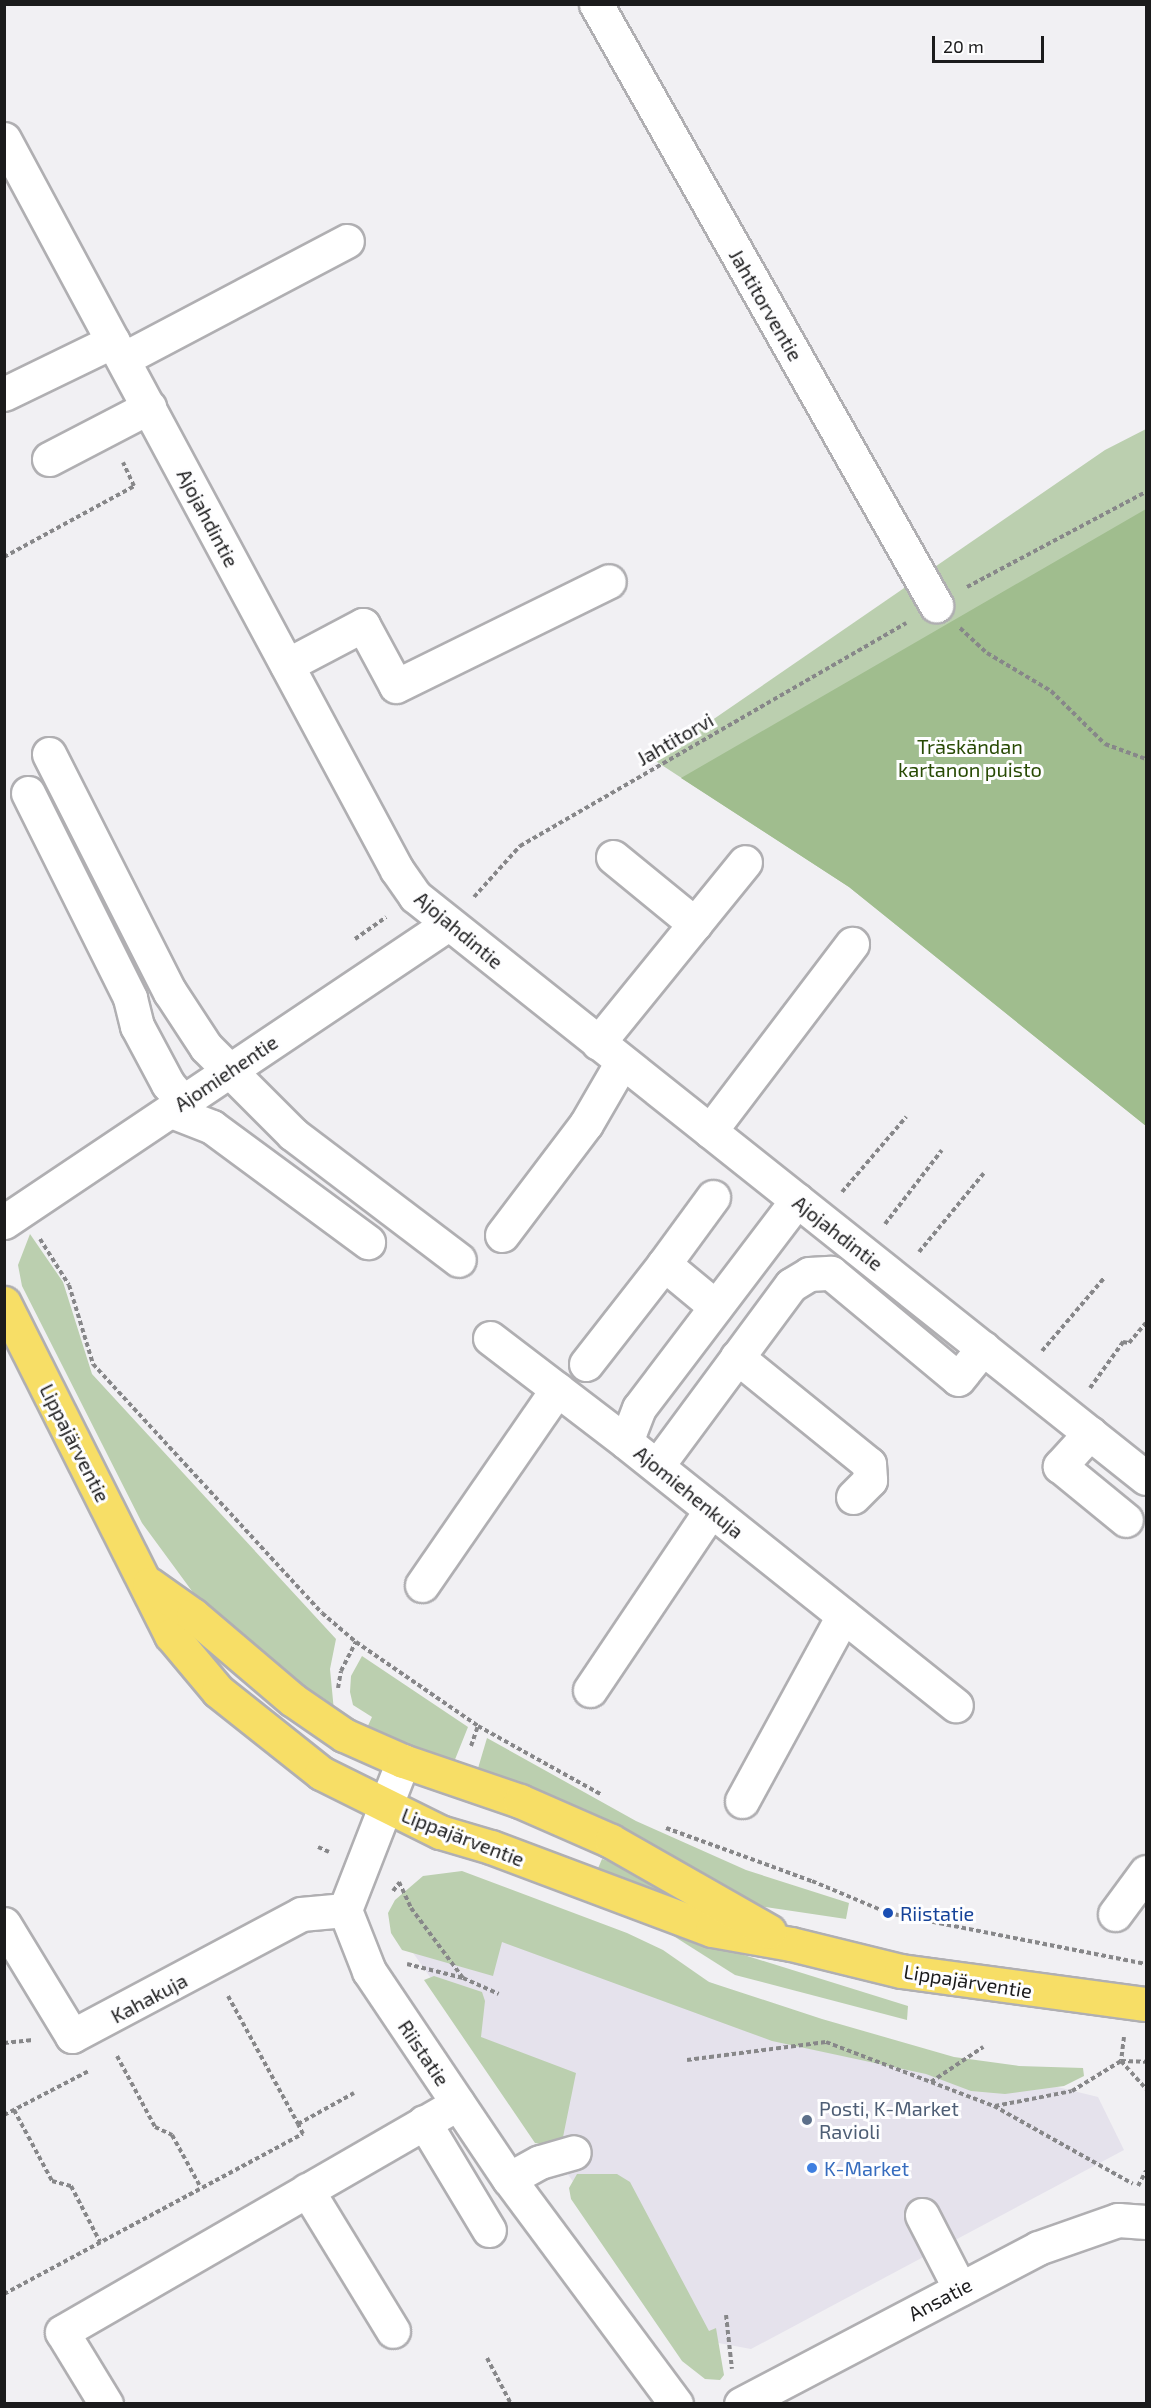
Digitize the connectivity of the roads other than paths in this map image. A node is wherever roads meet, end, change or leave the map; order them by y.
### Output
1 (596, 4) edge
2 (4, 139) edge
3 (346, 241) dead end
4 (118, 350) junction
5 (4, 394) edge
6 (149, 407) junction
7 (49, 459) dead end
8 (609, 582) dead end
9 (936, 605) road end
10 (288, 665) junction
11 (49, 754) dead end
12 (28, 793) dead end
13 (613, 857) dead end
14 (745, 862) dead end
15 (448, 924) junction
16 (695, 924) junction
17 (852, 944) dead end
18 (610, 1053) junction
19 (229, 1071) junction
20 (177, 1106) junction
21 (710, 1131) junction
22 (713, 1197) dead end
23 (796, 1200) junction
24 (13, 1217) edge
25 (502, 1235) dead end
26 (368, 1242) dead end
27 (459, 1260) dead end
28 (664, 1263) junction
29 (4, 1303) edge
30 (716, 1307) junction
31 (490, 1338) dead end
32 (982, 1348) junction
33 (737, 1357) junction
34 (586, 1364) dead end
35 (557, 1389) junction
36 (1090, 1433) junction
37 (626, 1442) junction
38 (657, 1466) junction
39 (1146, 1478) edge
40 (853, 1497) dead end
41 (711, 1510) junction
42 (1126, 1520) dead end
43 (147, 1582) junction
44 (422, 1585) dead end
45 (843, 1616) junction
46 (590, 1690) dead end
47 (956, 1705) dead end
48 (403, 1761) junction
49 (742, 1801) dead end
50 (384, 1807) junction
51 (1146, 1872) edge
52 (345, 1910) junction
53 (1115, 1914) dead end
54 (4, 1924) edge
55 (791, 1944) junction
56 (1146, 2004) edge
57 (458, 2103) junction
58 (424, 2122) junction
59 (574, 2152) dead end
60 (508, 2179) junction
61 (307, 2190) junction
62 (922, 2215) dead end
63 (1146, 2222) edge
64 (489, 2230) dead end
65 (960, 2289) junction
66 (393, 2331) dead end
67 (738, 2389) edge
68 (667, 2400) edge
69 (106, 2403) edge

1 - 9 street, Jahtitorventie
2 - 4 street, Ajojahdintie
3 - 4 street
4 - 5 street
4 - 6 street, Ajojahdintie
6 - 7 street
6 - 10 street, Ajojahdintie
8 - 10 street
10 - 15 street, Ajojahdintie
11 - 19 street
12 - 20 street
13 - 16 street
14 - 16 street
15 - 18 street, Ajojahdintie
15 - 19 street, Ajomiehentie
16 - 18 street
17 - 21 street
18 - 21 street, Ajojahdintie
18 - 25 street
19 - 20 street, Ajomiehentie
19 - 27 street
20 - 24 street, Ajomiehentie
20 - 26 street
21 - 23 street, Ajojahdintie
22 - 28 street
23 - 30 street, Ajomiehenkuja
23 - 32 street, Ajojahdintie
28 - 30 street
28 - 34 street
29 - 43 main road, Lippajärventie
30 - 37 street, Ajomiehenkuja
31 - 35 street
32 - 33 street
32 - 36 street, Ajojahdintie
33 - 38 street
33 - 40 street
35 - 37 street
35 - 44 street
36 - 39 street, Ajojahdintie
36 - 42 street
37 - 38 street, Ajomiehenkuja
38 - 41 street, Ajomiehenkuja
41 - 45 street, Ajomiehenkuja
41 - 46 street
43 - 48 main road, Lippajärventie
43 - 50 main road, Lippajärventie
45 - 47 street, Ajomiehenkuja
45 - 49 street
48 - 50 street
48 - 55 main road, Lippajärventie
50 - 52 street
50 - 55 main road, Lippajärventie
51 - 53 street
52 - 54 street, Kahakuja
52 - 57 street, Riistatie
55 - 56 main road, Lippajärventie
57 - 58 street
57 - 60 street, Riistatie
58 - 61 street
58 - 64 street
59 - 60 street
60 - 68 street, Riistatie
61 - 66 street
61 - 69 street
62 - 65 street
63 - 65 street, Ansatie
65 - 67 street, Ansatie

